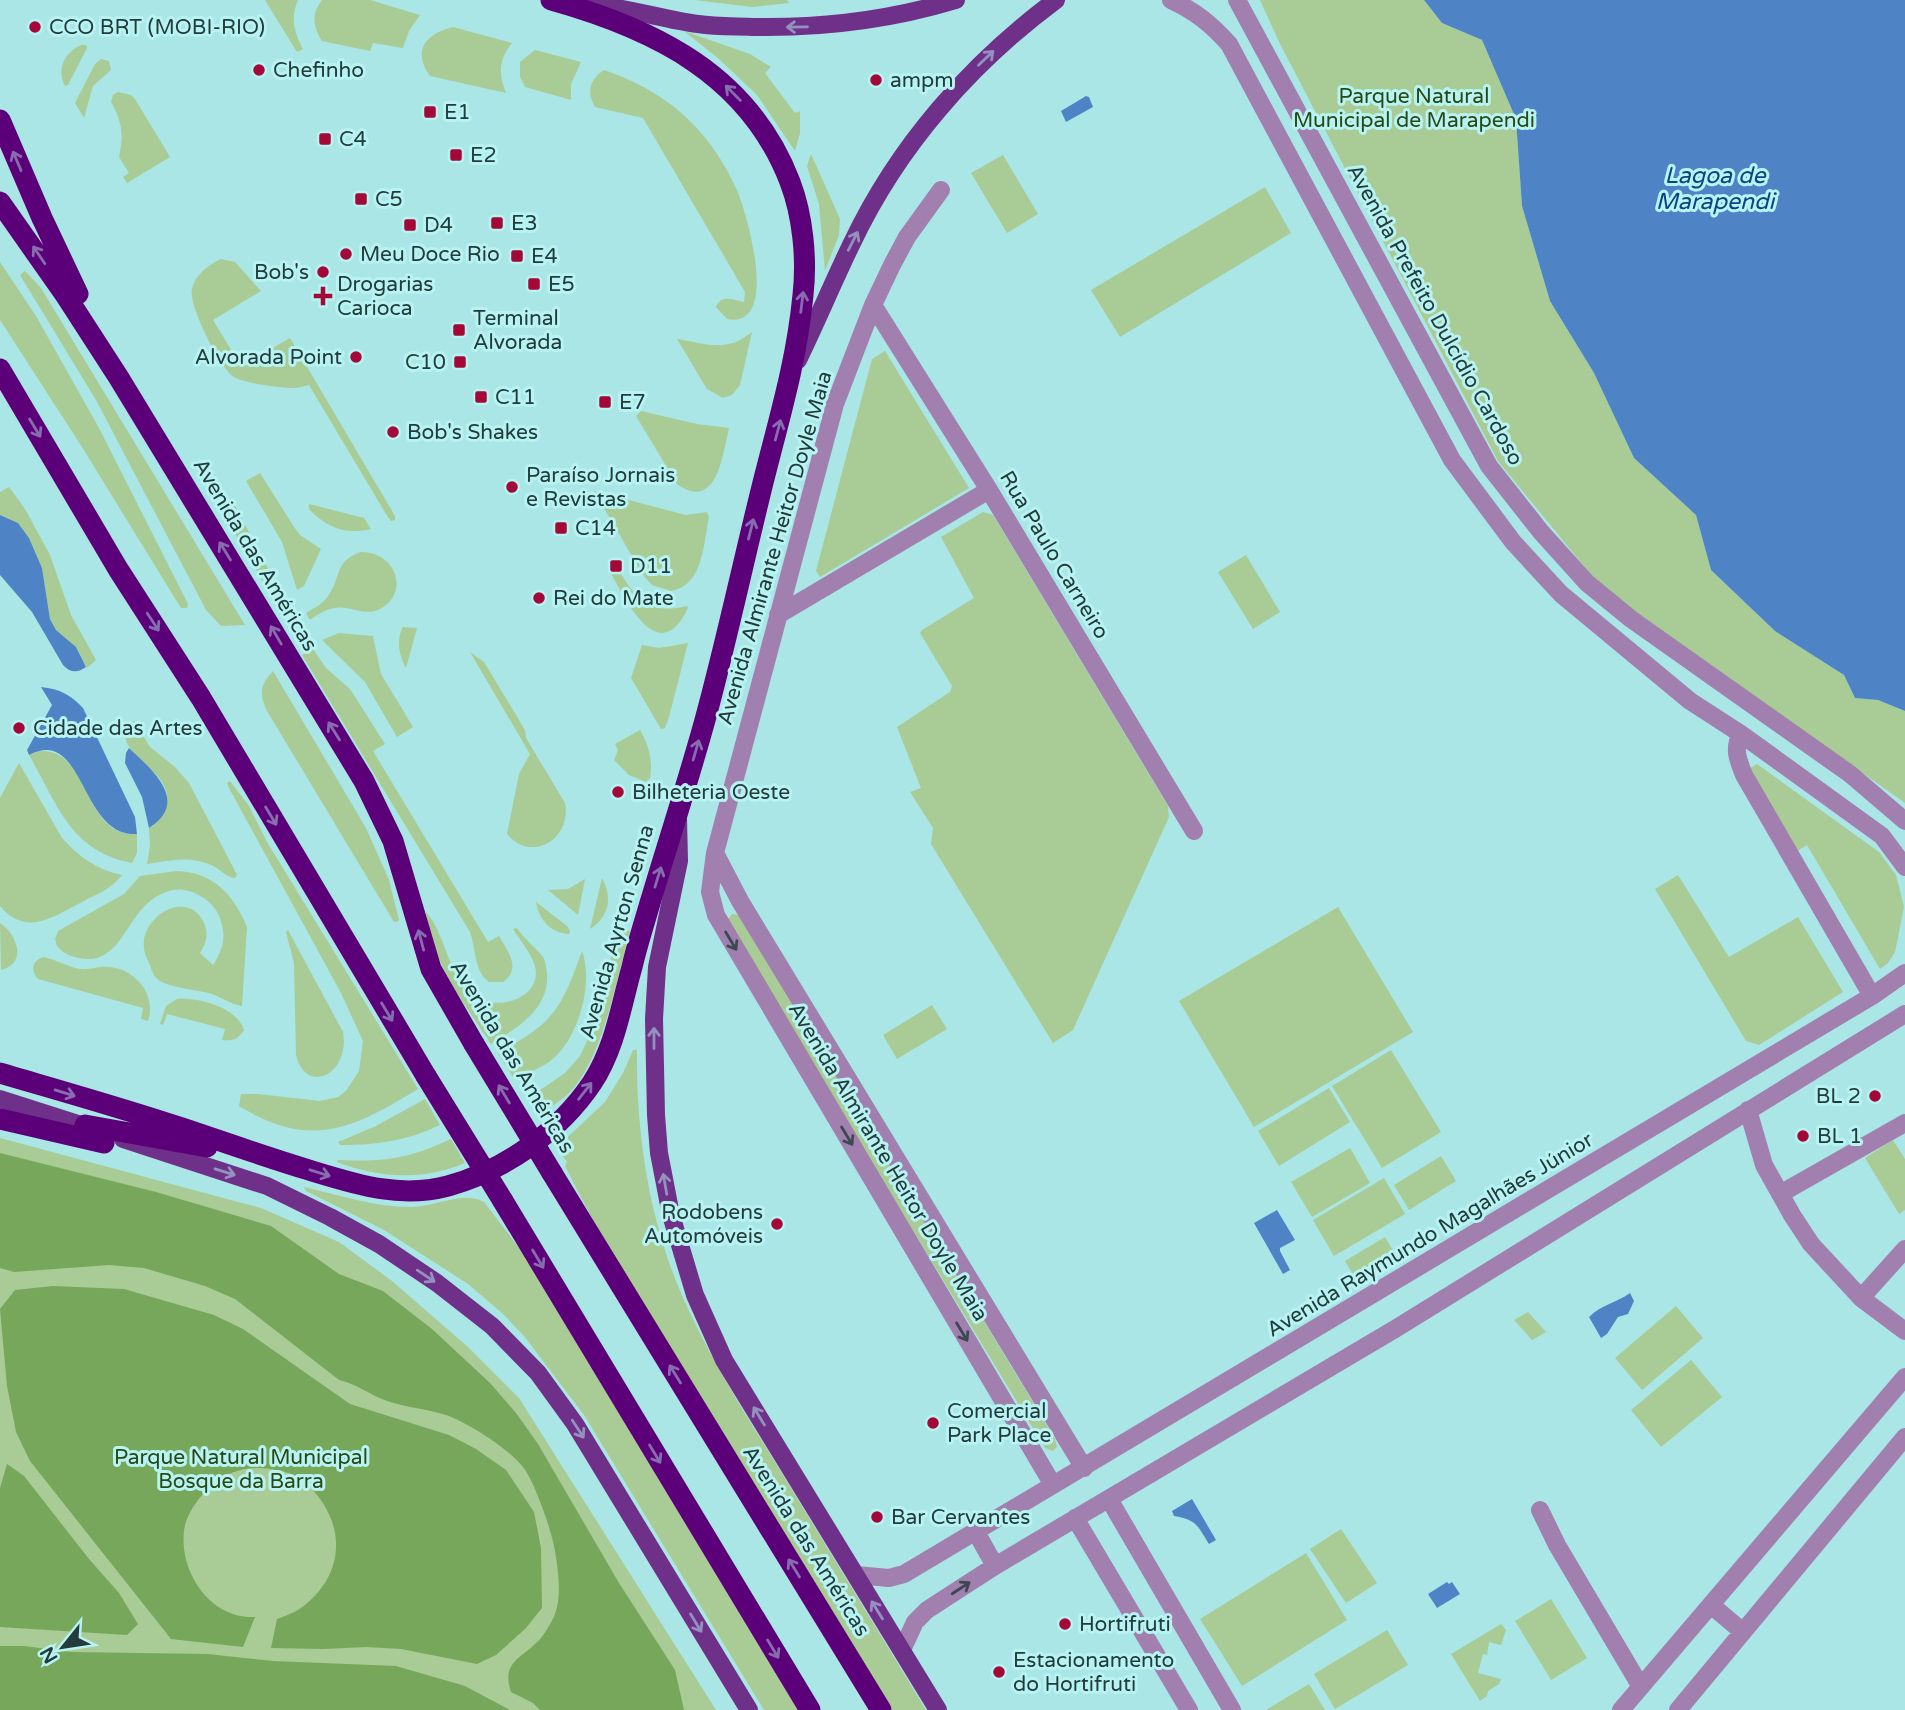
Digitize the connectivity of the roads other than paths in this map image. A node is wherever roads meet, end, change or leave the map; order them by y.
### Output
1 (956, 0) edge
2 (1055, 0) edge
3 (1171, 0) edge
4 (1237, 0) edge
5 (559, 2) edge
6 (0, 120) edge
7 (941, 190) dead end
8 (0, 202) edge
9 (873, 305) junction
10 (0, 369) edge
11 (793, 369) junction
12 (119, 378) junction
13 (989, 490) junction
14 (778, 615) junction
15 (1741, 734) junction
16 (677, 815) junction
17 (1905, 821) edge
18 (1195, 831) dead end
19 (715, 853) junction
20 (1905, 867) edge
21 (740, 901) junction
22 (716, 915) junction
23 (1905, 973) edge
24 (1871, 996) junction
25 (1905, 1014) edge
26 (0, 1073) edge
27 (0, 1099) edge
28 (1748, 1110) junction
29 (0, 1119) edge
30 (1905, 1123) edge
31 (85, 1125) junction
32 (160, 1152) junction
33 (254, 1154) junction
34 (1780, 1194) junction
35 (1905, 1249) edge
36 (1861, 1298) junction
37 (1903, 1339) edge
38 (1905, 1377) edge
39 (1905, 1437) edge
40 (1084, 1468) junction
41 (1053, 1485) junction
42 (1109, 1499) junction
43 (1540, 1510) dead end
44 (1075, 1518) junction
45 (975, 1532) junction
46 (995, 1566) junction
47 (856, 1575) junction
48 (1711, 1605) junction
49 (1743, 1632) junction
50 (902, 1650) junction
51 (1641, 1687) junction
52 (750, 1710) edge
53 (810, 1710) edge
54 (881, 1710) edge
55 (938, 1710) edge
56 (1189, 1710) edge
57 (1232, 1710) edge
58 (1621, 1710) edge
59 (1678, 1710) edge

1 -> 5 main road, Avenida Ayrton Senna
11 -> 2 main road, Avenida Ayrton Senna
3 - 15 street
4 - 17 street, Avenida Prefeito Dulcídio Cardoso
11 -> 5 highway, Avenida Ayrton Senna
12 -> 6 highway
7 - 9 street, Avenida Almirante Heitor Doyle Maia
12 -> 8 highway, Avenida das Américas
9 - 13 street, Rua Paulo Carneiro
9 - 14 street, Avenida Almirante Heitor Doyle Maia
10 -> 53 highway, bridge
16 -> 11 highway, Avenida Ayrton Senna
54 -> 12 highway, Avenida das Américas, bridge
13 - 14 street
13 - 18 street, Rua Paulo Carneiro
14 - 19 street, Avenida Almirante Heitor Doyle Maia
15 - 20 street
15 - 24 street
33 -> 16 highway, Avenida Ayrton Senna
47 -> 16 main road, Avenida das Américas
19 - 21 street, Avenida Almirante Heitor Doyle Maia
19 - 22 street, Avenida Almirante Heitor Doyle Maia
21 - 22 street
21 - 40 street, Avenida Almirante Heitor Doyle Maia
22 -> 41 street, Avenida Almirante Heitor Doyle Maia
23 - 24 street, Avenida Raymundo Magalhães Júnior
24 - 40 street, Avenida Raymundo Magalhães Júnior
25 - 28 street
26 -> 33 highway, Avenida Ayrton Senna
27 - 31 main road
28 - 34 street
28 - 42 street
29 - 32 highway
30 - 34 street
31 - 32 main road
31 - 33 highway
32 -> 52 main road
34 - 36 street
35 - 36 street
36 - 37 street
38 - 48 street
39 - 49 street
40 - 41 street, Avenida Raymundo Magalhães Júnior
41 - 45 street, Avenida Raymundo Magalhães Júnior
42 - 44 street
42 - 57 street
43 - 51 street
44 - 46 street
44 - 56 street
45 - 46 street
45 - 47 street, Avenida Raymundo Magalhães Júnior
50 -> 46 street
50 -> 47 main road, Avenida das Américas
48 - 49 street
48 - 51 street
49 - 59 street
50 - 55 main road, Avenida das Américas
51 - 58 street

